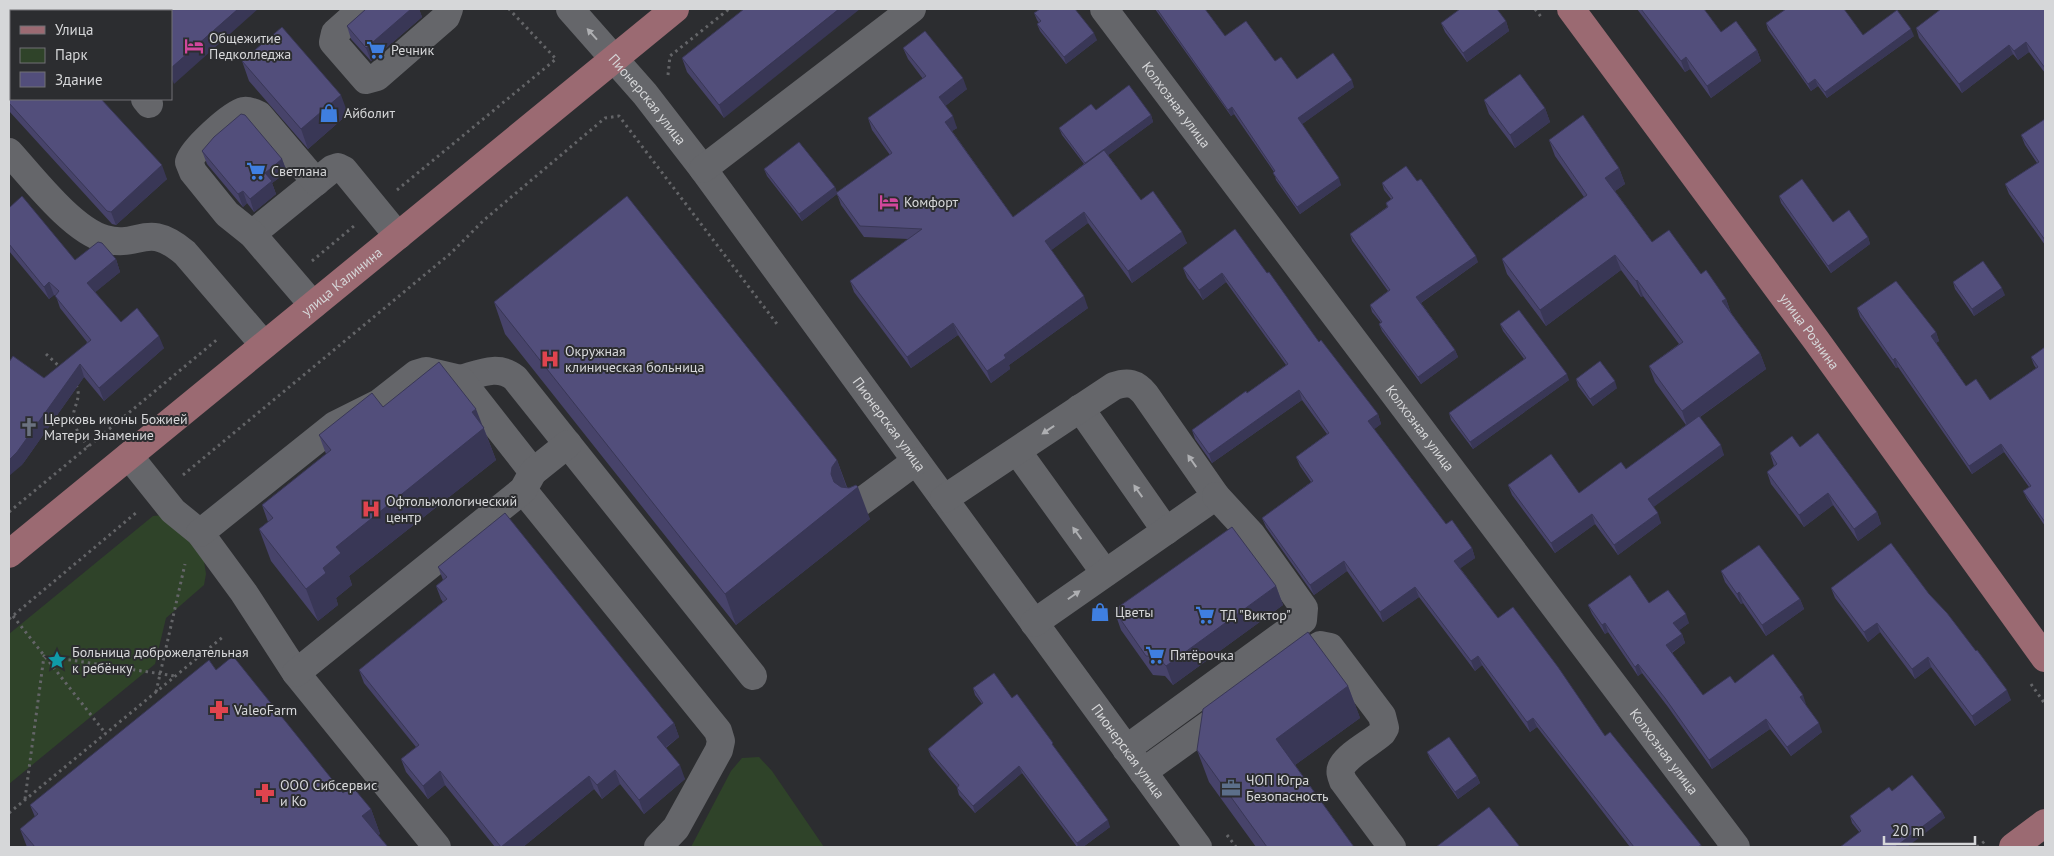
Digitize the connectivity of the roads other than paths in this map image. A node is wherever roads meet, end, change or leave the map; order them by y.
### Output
1 (362, 9) edge
2 (448, 9) edge
3 (570, 9) edge
4 (675, 9) edge
5 (912, 9) edge
6 (1104, 9) edge
7 (1571, 9) edge
8 (615, 58) junction
9 (9, 152) edge
10 (703, 169) junction
11 (316, 182) junction
12 (252, 234) junction
13 (398, 236) junction
14 (313, 305) junction
15 (264, 345) junction
16 (460, 379) junction
17 (1080, 408) junction
18 (568, 444) junction
19 (1017, 451) junction
20 (129, 456) junction
21 (916, 461) junction
22 (528, 481) junction
23 (1216, 496) junction
24 (944, 499) junction
25 (858, 504) edge
26 (196, 530) junction
27 (1166, 531) junction
28 (9, 554) edge
29 (1105, 573) junction
30 (1034, 623) junction
31 (2045, 658) edge
32 (296, 674) junction
33 (753, 676) dead end
34 (1126, 749) junction
35 (1143, 772) junction
36 (2043, 829) edge
37 (437, 847) edge
38 (658, 847) edge
39 (1198, 847) edge
40 (1392, 847) edge
41 (1736, 847) edge
42 (2013, 847) edge

1 - 2 street
8 -> 3 street, Пионерская улица
4 - 8 main road, улица Калинина
5 - 10 street
6 - 41 street, Колхозная улица
7 - 31 main road, улица Рознина
8 - 10 street, Пионерская улица
8 - 13 main road, улица Калинина
9 - 15 street
10 - 21 street, Пионерская улица
11 - 12 street
11 - 12 street
11 - 13 street
12 - 14 street
13 - 14 main road, улица Калинина
14 - 15 main road, улица Калинина
15 - 20 main road, улица Калинина
16 - 18 street
16 - 22 street
16 - 26 street
17 -> 19 street
23 -> 17 street
27 -> 17 street
18 - 22 street
18 - 33 street
19 - 24 street
29 -> 19 street
20 - 26 street
20 - 28 main road, улица Калинина
21 - 24 street, Пионерская улица
21 - 25 street
22 - 32 street
22 - 38 street
23 - 27 street
23 - 34 street
24 - 30 street, Пионерская улица
26 - 32 street
27 - 29 street
30 -> 29 street
30 - 34 street, Пионерская улица
32 - 37 street
34 - 35 street, Пионерская улица
35 - 39 street, Пионерская улица
35 - 40 street
36 - 42 main road

